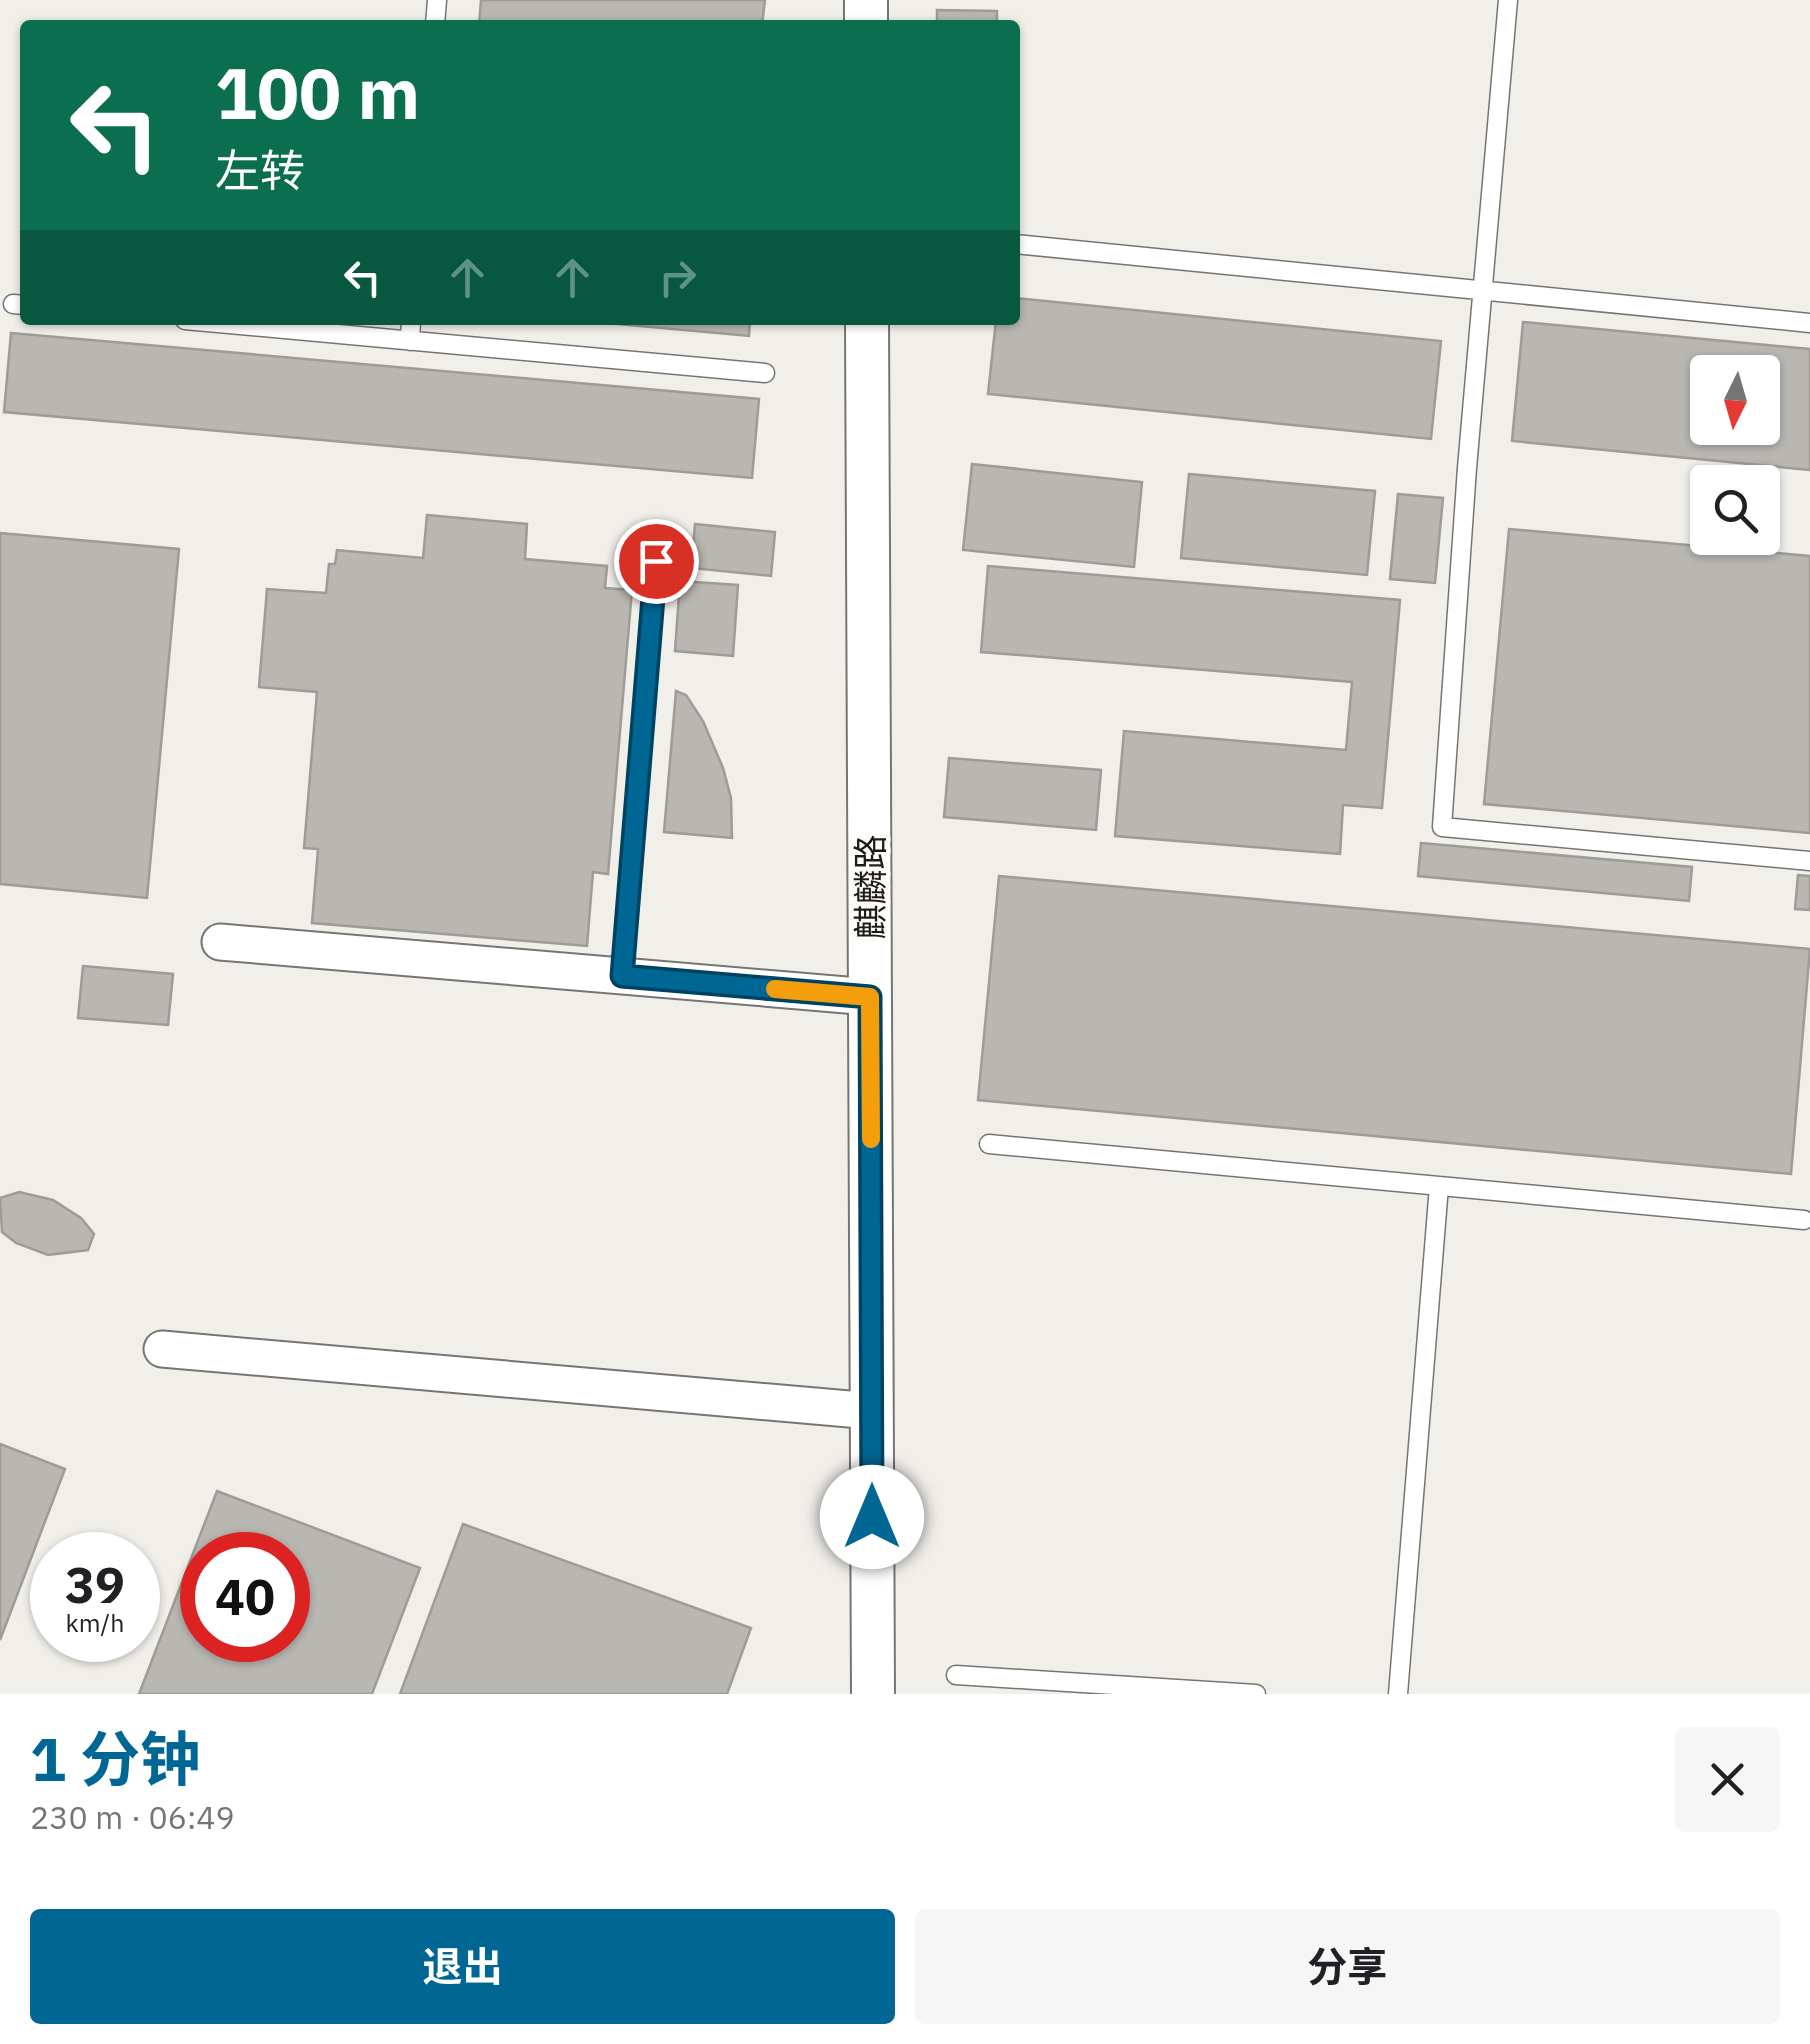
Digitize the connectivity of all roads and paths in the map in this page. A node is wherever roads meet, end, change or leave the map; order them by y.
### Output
1 (1508, 0) edge
2 (1020, 244) edge
3 (1483, 290) junction
4 (1810, 323) edge
5 (238, 325) edge
6 (411, 325) edge
7 (868, 325) edge
8 (410, 341) junction
9 (765, 373) dead end
10 (656, 561) dead end
11 (1810, 862) edge
12 (220, 942) dead end
13 (622, 976) junction
14 (870, 997) junction
15 (990, 1144) dead end
16 (1439, 1186) junction
17 (1804, 1220) dead end
18 (162, 1349) dead end
19 (872, 1411) junction
20 (956, 1675) dead end
21 (873, 1694) edge
22 (1256, 1694) edge
23 (1398, 1694) edge

1 - 3 lane
2 - 3 lane
3 - 4 lane
3 - 11 lane
5 - 8 lane
6 - 8 lane
7 - 14 street, 麒麟路
8 - 9 lane
10 - 13 lane
12 - 13 street
13 - 14 street
14 - 19 street, 麒麟路
15 - 16 lane
16 - 17 lane
16 - 23 lane
18 - 19 street
19 - 21 street, 麒麟路
20 - 22 lane

